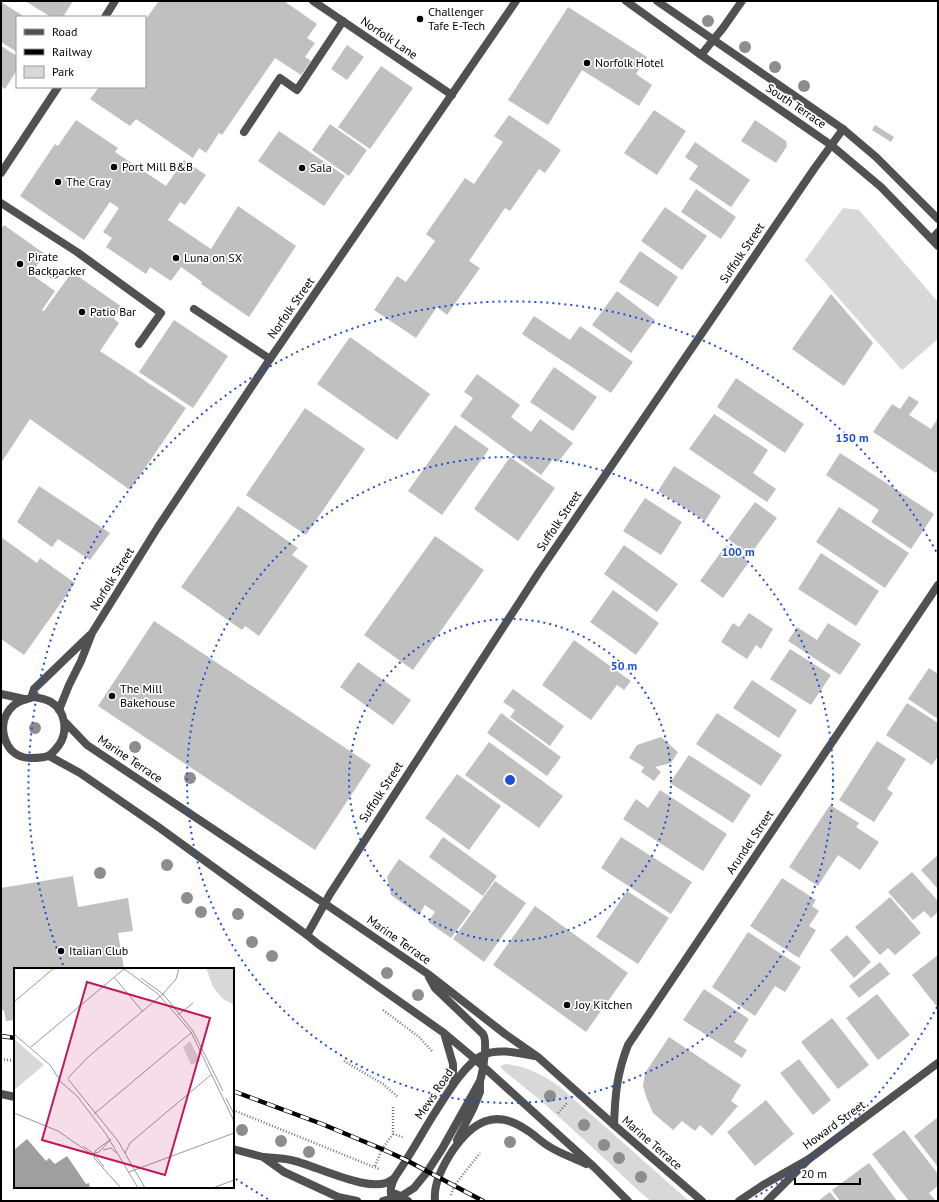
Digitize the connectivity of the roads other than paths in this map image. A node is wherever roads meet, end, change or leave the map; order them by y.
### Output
1 (115, 1) edge
2 (313, 1) edge
3 (516, 1) edge
4 (626, 1) edge
5 (657, 1) edge
6 (742, 1) edge
7 (106, 16) edge
8 (343, 21) junction
9 (713, 40) junction
10 (701, 55) junction
11 (57, 88) edge
12 (452, 95) junction
13 (843, 128) junction
14 (244, 132) dead end
15 (831, 145) junction
16 (1, 173) edge
17 (1, 203) edge
18 (938, 219) edge
19 (938, 232) edge
20 (932, 239) junction
21 (938, 246) edge
22 (194, 310) dead end
23 (139, 344) dead end
24 (270, 359) junction
25 (938, 585) edge
26 (92, 633) junction
27 (1, 694) edge
28 (28, 698) junction
29 (59, 710) junction
30 (64, 721) junction
31 (1, 724) edge
32 (48, 756) junction
33 (324, 903) junction
34 (307, 935) junction
35 (428, 974) junction
36 (444, 1033) junction
37 (484, 1054) junction
38 (538, 1057) junction
39 (475, 1059) junction
40 (938, 1063) edge
41 (483, 1066) junction
42 (480, 1081) junction
43 (453, 1085) junction
44 (1, 1094) edge
45 (14, 1097) edge
46 (614, 1125) junction
47 (234, 1149) edge
48 (450, 1154) junction
49 (263, 1157) junction
50 (809, 1159) junction
51 (594, 1168) junction
52 (395, 1177) junction
53 (378, 1184) junction
54 (400, 1196) junction
55 (389, 1198) edge
56 (356, 1201) edge
57 (408, 1201) edge
58 (435, 1201) edge
59 (628, 1201) edge
60 (702, 1201) edge
61 (740, 1201) edge
62 (767, 1201) edge

1 - 7 street
2 - 8 street, Norfolk Lane
3 - 12 street, Norfolk Street
4 - 10 street, South Terrace
5 - 9 street, South Terrace
6 - 9 street
8 - 12 street, Norfolk Lane
8 - 14 street
9 - 10 street
9 - 13 street, South Terrace
10 - 15 street, South Terrace
11 - 16 street
12 - 24 street, Norfolk Street
13 - 15 street, Suffolk Street
13 - 18 street, South Terrace
15 - 20 street, South Terrace
15 - 33 street, Suffolk Street
17 - 23 street
19 - 20 street
20 - 21 street, South Terrace
22 - 24 street
24 - 26 street, Norfolk Street
25 - 46 street, Arundel Street
26 - 28 street, Norfolk Street
26 - 29 street, Norfolk Street
27 - 28 street
28 - 29 street
28 - 31 street
29 - 30 street, Marine Terrace
30 - 32 street, Marine Terrace
30 - 33 street, Marine Terrace
31 - 32 street
32 - 34 street
33 - 34 street, Suffolk Street
33 - 35 street, Marine Terrace
34 - 36 street
35 - 37 street
35 - 38 street, Marine Terrace
36 - 39 street
36 - 43 street
37 - 38 street, Mews Road
37 - 39 street, Mews Road
37 - 41 street
38 - 46 street, Marine Terrace
39 - 41 street
39 - 43 street, Mews Road
40 - 50 street, Howard Street
41 - 42 street
41 - 51 street
42 - 48 street
42 - 54 street
43 - 52 street, Mews Road
44 - 45 street
46 - 60 street, Marine Terrace
47 - 49 street
48 - 51 street
48 - 58 street
49 - 53 street
49 - 56 street
50 - 61 street, Howard Street
50 - 62 street
51 - 59 street
52 - 53 street
52 - 55 street, Mews Road
53 - 55 street
54 - 55 street
54 - 57 street

